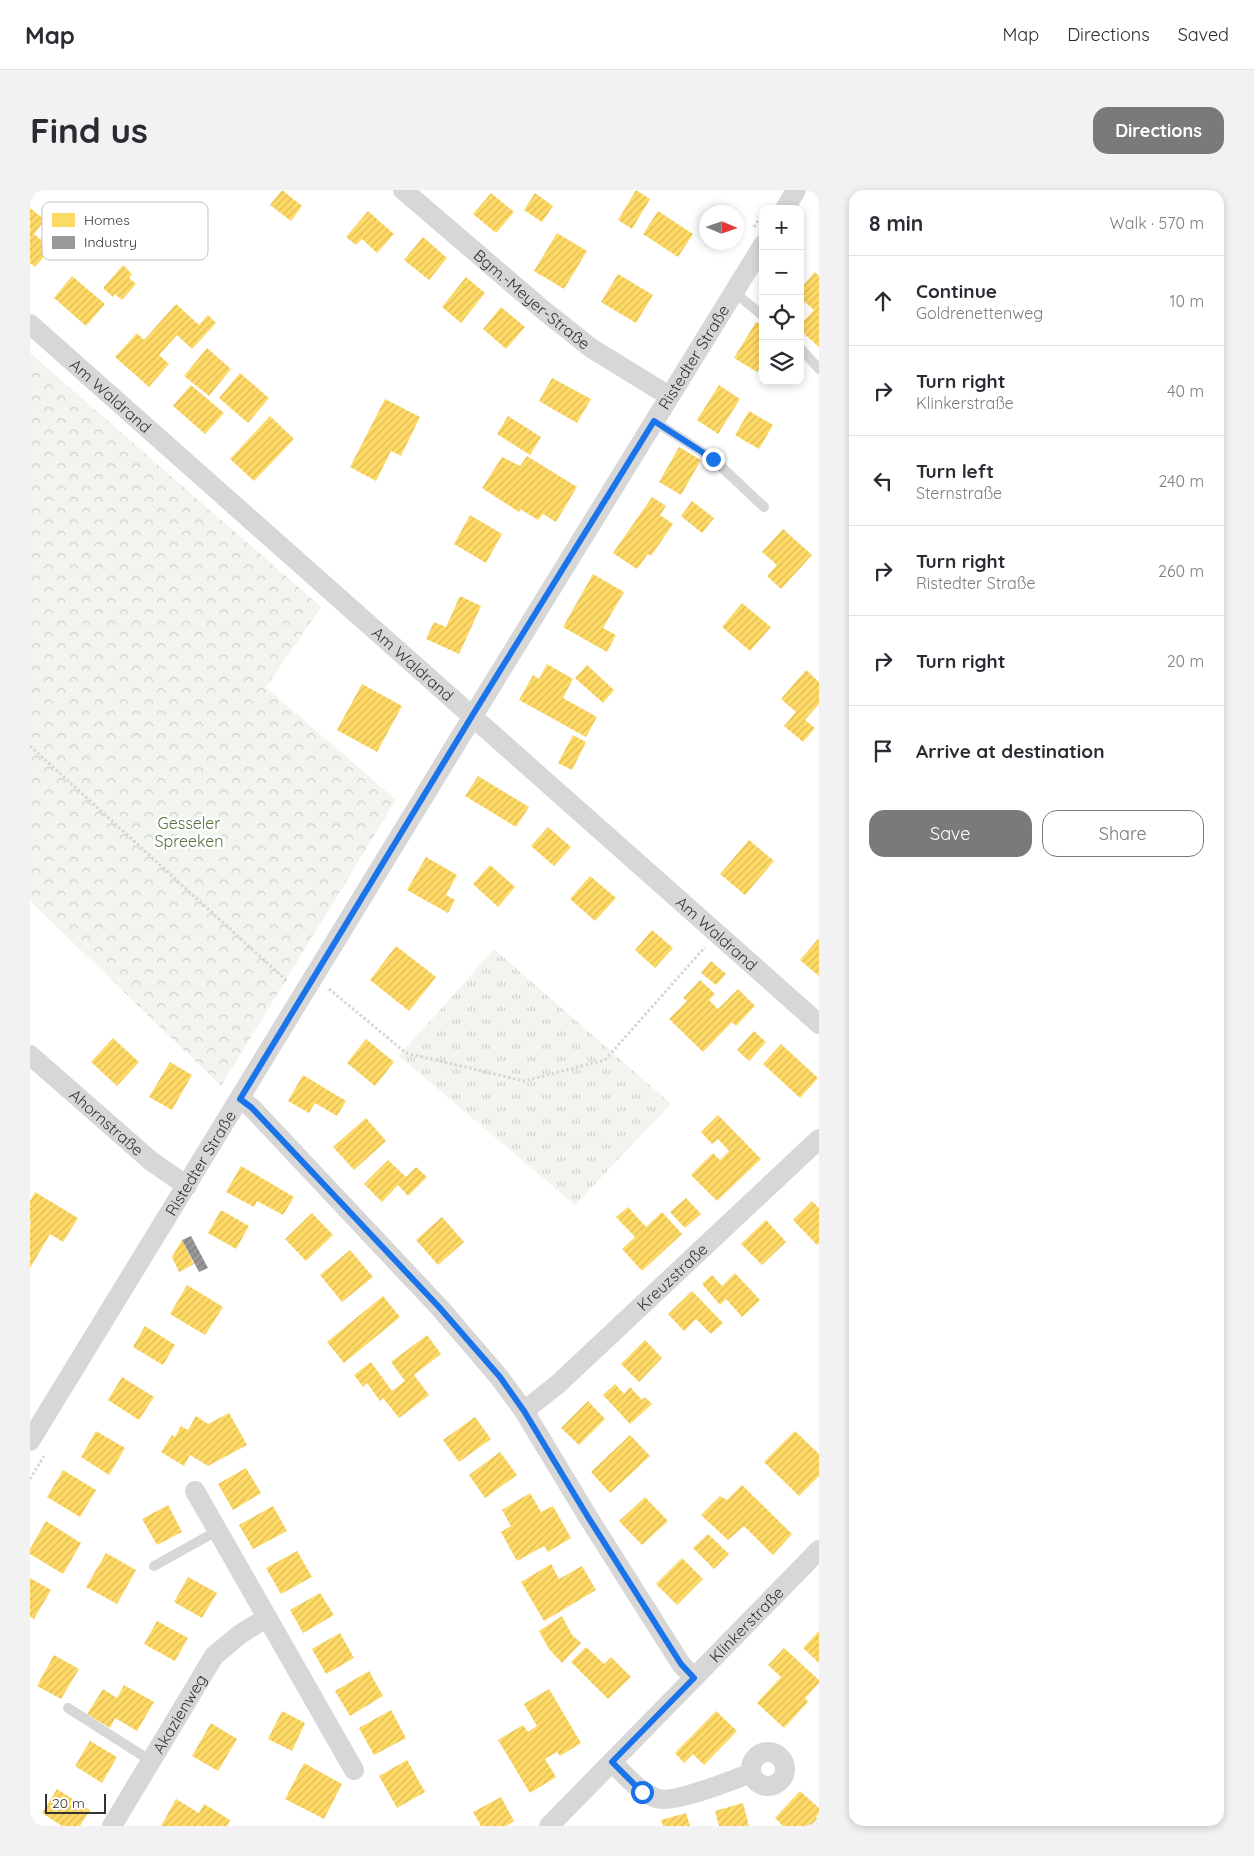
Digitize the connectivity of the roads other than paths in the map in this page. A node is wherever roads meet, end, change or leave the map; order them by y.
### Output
1 (403, 190) edge
2 (796, 190) edge
3 (787, 205) edge
4 (760, 250) edge
5 (734, 292) junction
6 (759, 313) edge
7 (30, 324) edge
8 (804, 352) edge
9 (819, 369) edge
10 (668, 396) junction
11 (654, 421) junction
12 (764, 507) dead end
13 (472, 716) junction
14 (819, 1024) edge
15 (30, 1054) edge
16 (240, 1099) junction
17 (819, 1139) edge
18 (187, 1186) junction
19 (524, 1411) junction
20 (30, 1441) edge
21 (195, 1491) dead end
22 (217, 1531) junction
23 (819, 1550) edge
24 (154, 1566) dead end
25 (266, 1618) junction
26 (694, 1678) junction
27 (68, 1708) dead end
28 (151, 1761) junction
29 (612, 1762) junction
30 (354, 1770) dead end
31 (751, 1773) dead end
32 (112, 1826) edge
33 (549, 1826) edge

1 - 10 street, Bgm.-Meyer-Straße
2 - 3 street
4 - 5 street, Ristedter Straße
5 - 6 lane
5 - 10 street, Ristedter Straße
7 - 13 street, Am Waldrand
8 - 9 lane
10 - 11 street, Ristedter Straße
11 - 12 lane
11 - 13 street, Ristedter Straße
13 - 14 street, Am Waldrand
13 - 16 street, Ristedter Straße
15 - 18 street, Ahornstraße
16 - 18 street, Ristedter Straße
16 - 19 street
17 - 19 street, Kreuzstraße
18 - 20 street, Ristedter Straße
19 - 26 street
21 - 22 street
22 - 24 lane
22 - 25 street
23 - 26 street, Klinkerstraße
25 - 28 street, Akazienweg
25 - 30 street
26 - 29 street, Klinkerstraße
27 - 28 lane
28 - 32 street, Akazienweg
29 - 31 street
29 - 33 street, Klinkerstraße

